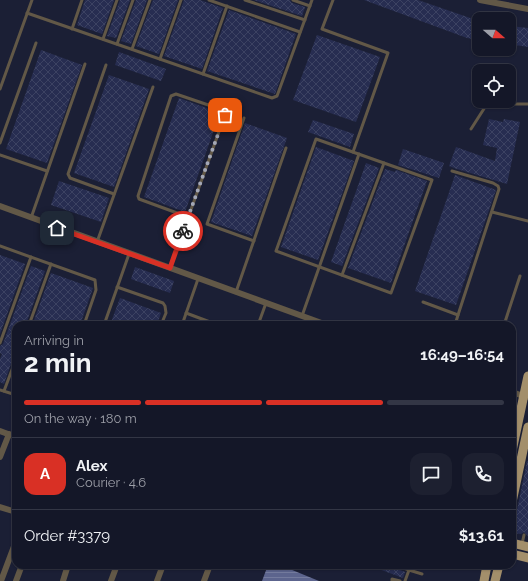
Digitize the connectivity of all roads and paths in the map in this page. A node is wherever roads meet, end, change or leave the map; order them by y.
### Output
1 (32, 0) edge
2 (82, 0) edge
3 (117, 0) edge
4 (133, 0) edge
5 (150, 0) edge
6 (181, 0) edge
7 (209, 0) edge
8 (245, 0) edge
9 (293, 0) edge
10 (312, 0) edge
11 (333, 0) edge
12 (480, 0) edge
13 (227, 6) junction
14 (310, 6) junction
15 (528, 9) edge
16 (27, 13) junction
17 (304, 20) junction
18 (72, 29) junction
19 (300, 32) junction
20 (103, 39) junction
21 (36, 43) dead end
22 (117, 44) junction
23 (132, 49) junction
24 (160, 59) junction
25 (85, 64) dead end
26 (106, 65) dead end
27 (202, 74) junction
28 (153, 87) dead end
29 (0, 89) edge
30 (528, 104) edge
31 (244, 118) dead end
32 (471, 129) dead end
33 (0, 143) edge
34 (286, 148) dead end
35 (353, 152) junction
36 (359, 154) junction
37 (0, 155) edge
38 (384, 163) junction
39 (47, 171) junction
40 (452, 171) dead end
41 (114, 194) junction
42 (0, 206) edge
43 (492, 212) junction
44 (188, 217) junction
45 (31, 218) junction
46 (528, 221) edge
47 (254, 241) junction
48 (97, 242) junction
49 (0, 246) edge
50 (129, 254) junction
51 (31, 257) junction
52 (51, 264) junction
53 (320, 267) junction
54 (170, 268) junction
55 (342, 275) junction
56 (520, 276) dead end
57 (198, 279) junction
58 (117, 287) junction
59 (236, 292) junction
60 (423, 302) dead end
61 (266, 303) junction
62 (186, 313) junction
63 (458, 315) junction
64 (302, 316) junction
65 (30, 321) edge
66 (85, 321) edge
67 (105, 321) edge
68 (163, 321) edge
69 (183, 321) edge
70 (207, 321) edge
71 (259, 321) edge
72 (316, 321) edge
73 (457, 321) edge
74 (505, 321) edge
75 (0, 343) edge
76 (12, 368) edge
77 (528, 376) edge
78 (2, 391) edge
79 (516, 393) edge
80 (12, 394) edge
81 (526, 397) edge
82 (528, 427) edge
83 (516, 428) edge
84 (0, 431) edge
85 (9, 434) junction
86 (12, 435) edge
87 (0, 458) edge
88 (516, 483) edge
89 (0, 507) edge
90 (12, 511) edge
91 (524, 535) dead end
92 (525, 546) edge
93 (12, 552) edge
94 (516, 555) edge
95 (528, 558) edge
96 (20, 569) edge
97 (67, 569) edge
98 (116, 569) edge
99 (162, 569) edge
100 (208, 569) edge
101 (486, 569) edge
102 (497, 569) edge
103 (409, 570) joint
104 (422, 574) dead end
105 (1, 581) edge
106 (16, 581) edge
107 (63, 581) edge
108 (111, 581) edge
109 (157, 581) edge
110 (204, 581) edge
111 (392, 581) edge
112 (400, 581) edge
113 (405, 581) edge
114 (484, 581) edge
115 (495, 581) edge

1 - 16 lane
2 - 18 lane
3 - 20 lane
4 - 22 lane
5 - 23 lane
6 - 24 lane
7 - 13 lane
8 - 17 lane
9 - 14 lane
10 - 14 lane
11 - 35 lane
12 - 15 street
13 - 19 lane
13 - 27 lane
14 - 17 lane
16 - 18 lane
16 - 29 lane
17 - 19 lane
18 - 20 lane
19 - 27 lane
20 - 22 lane
21 - 33 lane
22 - 23 lane
23 - 24 lane
24 - 27 lane
25 - 39 lane
26 - 41 lane
28 - 41 lane
30 - 32 lane
31 - 47 lane
34 - 47 lane
35 - 36 lane
35 - 53 lane
36 - 38 lane
36 - 53 lane
37 - 39 lane
38 - 55 lane
38 - 55 lane
39 - 45 lane
40 - 43 lane
41 - 48 lane
42 - 45 street
43 - 46 lane
43 - 63 lane
44 - 44 lane
44 - 54 lane
45 - 48 street
47 - 59 lane
48 - 50 street
49 - 51 lane
50 - 54 street
50 - 58 lane
51 - 52 lane
51 - 75 lane
52 - 65 lane
52 - 66 lane
53 - 55 lane
53 - 64 lane
54 - 57 street
56 - 74 lane
57 - 59 street
57 - 62 lane
58 - 67 lane
58 - 68 lane
59 - 61 street
60 - 63 lane
61 - 64 street
61 - 71 lane
62 - 69 lane
62 - 70 lane
63 - 73 lane
64 - 72 street
76 - 78 lane
77 - 81 main road
78 - 80 lane
79 - 81 street
81 - 83 main road
82 - 88 main road
84 - 85 street
85 - 86 street
85 - 87 street
89 - 90 street
91 - 92 lane
93 - 105 street
94 - 95 main road
96 - 106 street
97 - 107 street
98 - 108 street
99 - 109 street
100 - 110 street
101 - 114 main road
102 - 115 main road
103 - 104 lane
103 - 113 lane
111 - 112 lane

